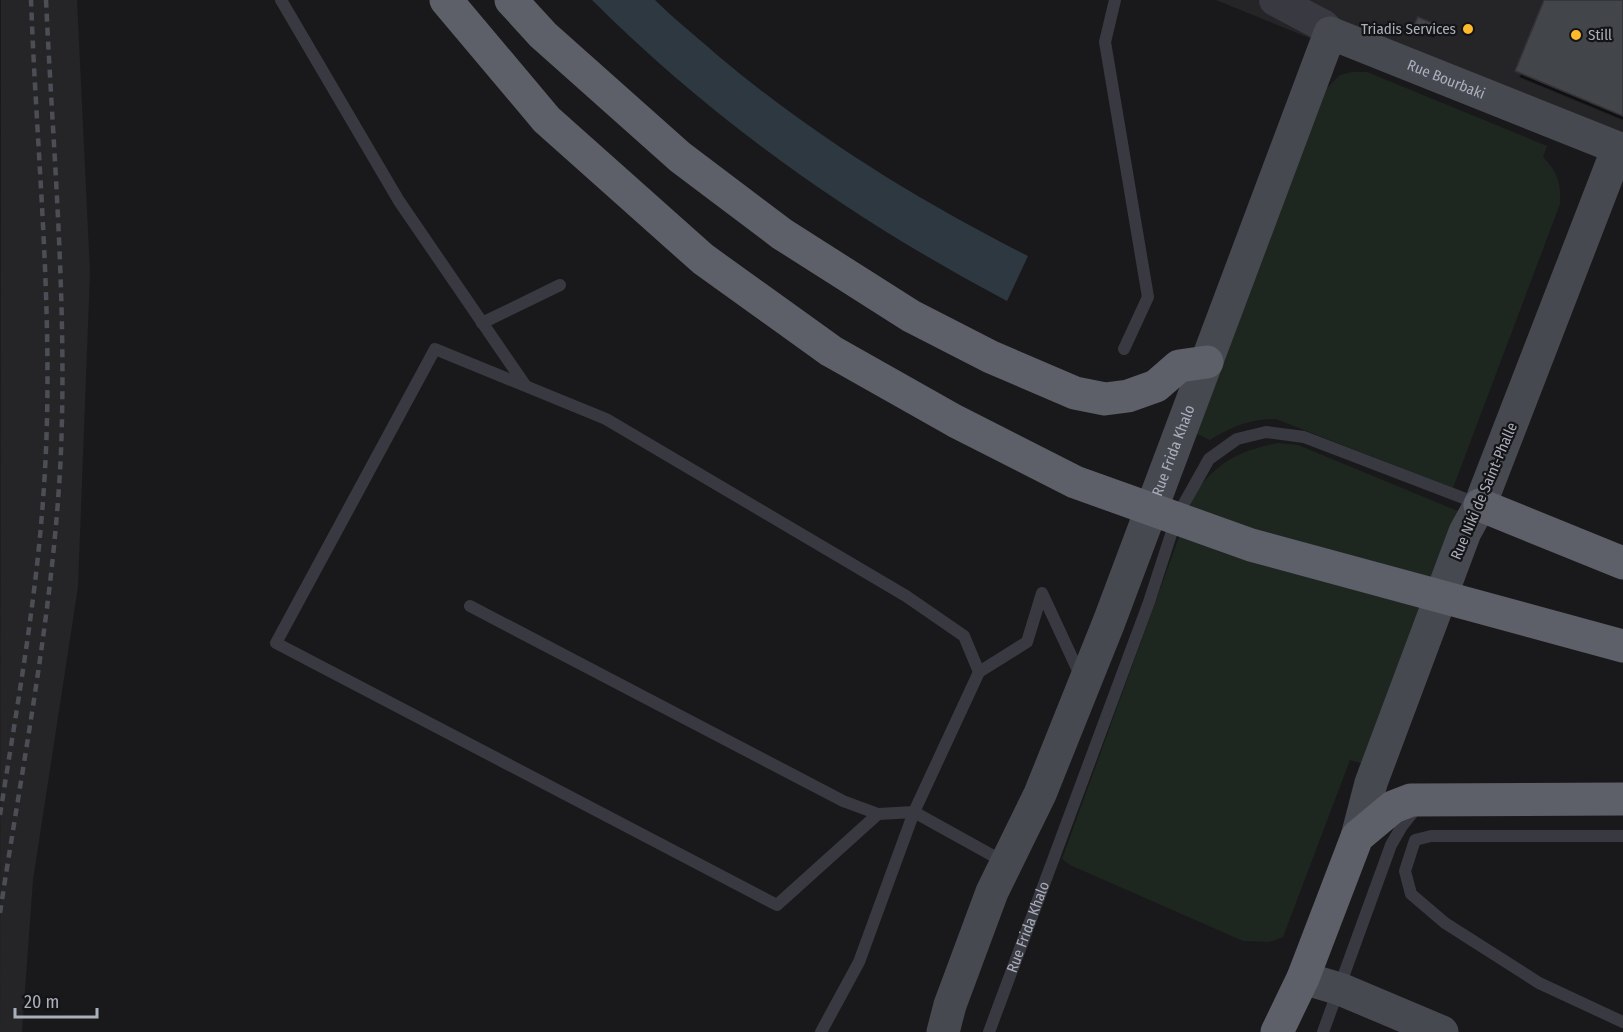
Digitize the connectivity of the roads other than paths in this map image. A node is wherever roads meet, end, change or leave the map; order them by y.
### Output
1 (281, 0) edge
2 (446, 0) edge
3 (511, 0) edge
4 (1115, 0) edge
5 (1275, 0) edge
6 (1330, 33) junction
7 (1620, 149) edge
8 (560, 285) dead end
9 (482, 323) junction
10 (1124, 349) dead end
11 (1207, 362) junction
12 (525, 386) junction
13 (1480, 505) junction
14 (1623, 562) edge
15 (471, 606) dead end
16 (1623, 646) edge
17 (979, 672) junction
18 (1084, 683) junction
19 (1623, 799) edge
20 (1423, 800) junction
21 (914, 812) junction
22 (878, 814) junction
23 (1623, 836) edge
24 (1357, 837) junction
25 (1006, 863) junction
26 (1303, 978) junction
27 (1340, 989) junction
28 (1623, 1022) edge
29 (821, 1032) edge
30 (943, 1032) edge
31 (989, 1032) edge
32 (1277, 1032) edge
33 (1323, 1032) edge
34 (1442, 1032) edge

1 - 9 lane
2 - 16 highway
3 - 11 highway
4 - 10 lane
5 - 6 street, Rue Bourbaki
6 - 7 main road, Rue Bourbaki
6 - 11 main road, Rue Frida Khalo
7 - 13 main road, Rue Niki de Saint-Phalle
8 - 9 lane
9 - 12 lane
11 - 18 main road, Rue Frida Khalo
12 - 17 lane
12 - 22 lane
13 - 14 highway
13 - 24 main road, Rue Niki de Saint-Phalle
13 - 31 lane, Rue Frida Khalo
15 - 22 lane
17 - 18 lane
17 - 21 lane
18 - 25 main road, Rue Frida Khalo
19 - 20 highway
20 - 24 highway
20 - 27 lane
21 - 22 lane
21 - 25 lane
21 - 29 lane
23 - 28 lane
24 - 26 highway
25 - 30 main road, Rue Frida Khalo
26 - 27 main road
26 - 32 highway
27 - 33 lane
27 - 34 main road

